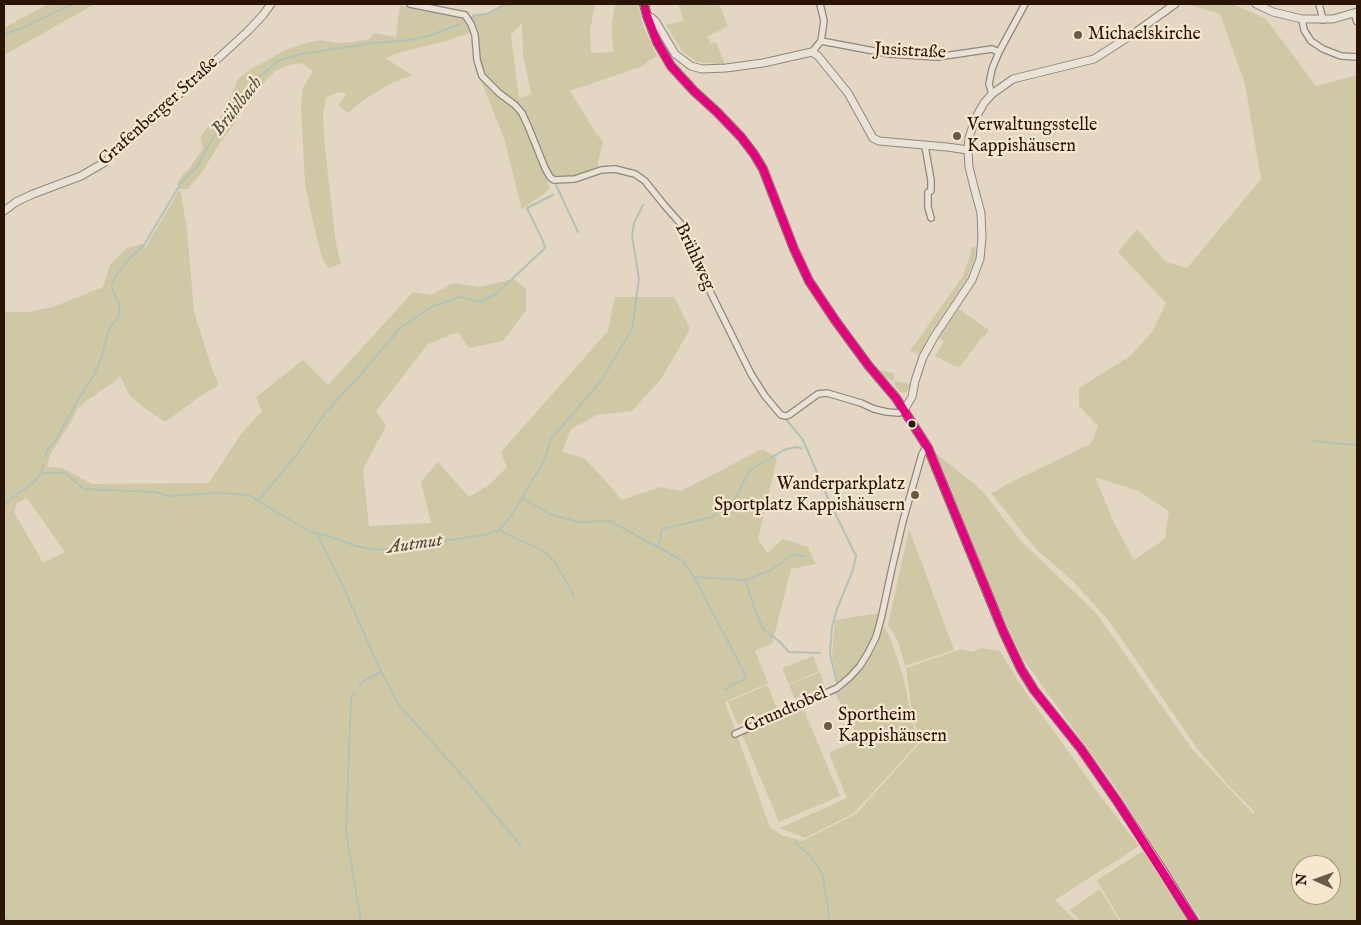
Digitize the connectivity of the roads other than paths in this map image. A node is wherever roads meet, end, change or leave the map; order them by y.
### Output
1 (271, 4) edge
2 (410, 4) edge
3 (644, 4) edge
4 (820, 4) edge
5 (1025, 4) edge
6 (1175, 4) edge
7 (1256, 4) edge
8 (1319, 4) edge
9 (1355, 12) edge
10 (647, 16) junction
11 (1302, 19) junction
12 (1323, 20) junction
13 (1357, 22) edge
14 (821, 42) junction
15 (812, 52) junction
16 (999, 52) junction
17 (1357, 57) edge
18 (992, 94) junction
19 (925, 146) junction
20 (968, 150) junction
21 (4, 210) edge
22 (931, 218) dead end
23 (904, 410) junction
24 (928, 448) junction
25 (735, 734) dead end
26 (1194, 921) edge

1 - 21 street, Grafenberger Straße
2 - 23 street, Brühlweg
3 - 10 main road
4 - 14 street
5 - 16 street
6 - 18 street
7 - 11 street
8 - 12 street
9 - 12 street
9 - 13 street
10 - 15 street
10 - 23 main road
11 - 12 street
11 - 17 street
14 - 15 street
14 - 16 street, Jusistraße
15 - 19 street
16 - 18 street
18 - 20 street
19 - 20 street
19 - 22 street
20 - 23 street
23 - 24 main road
24 - 25 street, Grundtobel
24 - 26 main road

